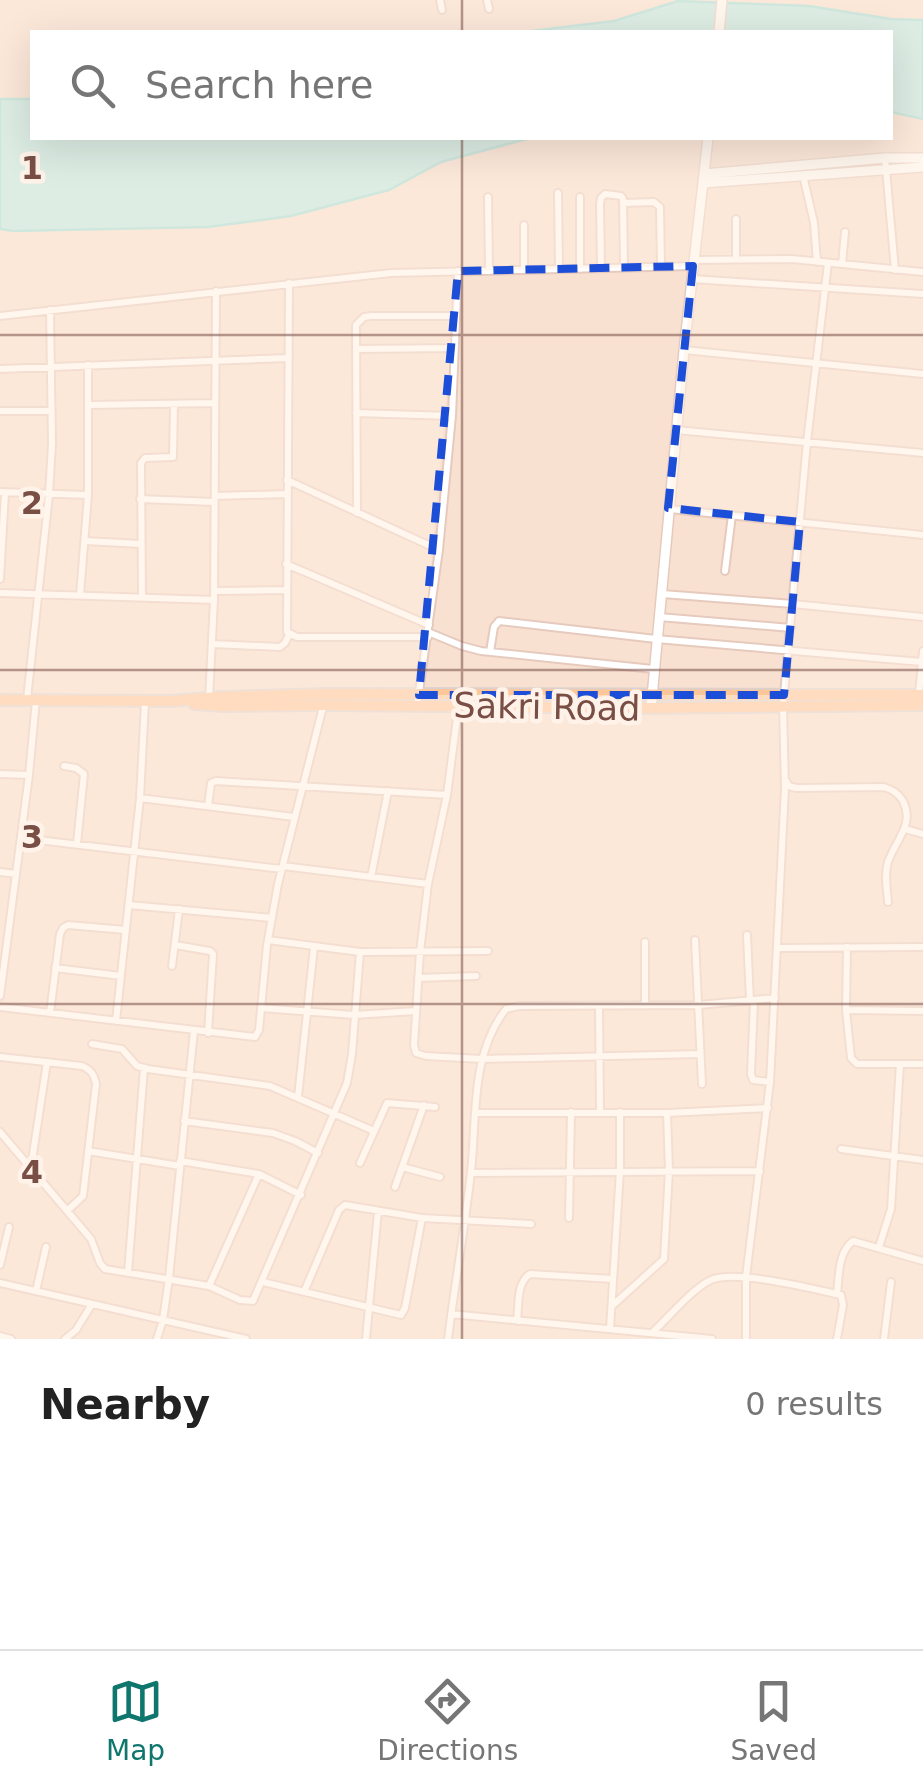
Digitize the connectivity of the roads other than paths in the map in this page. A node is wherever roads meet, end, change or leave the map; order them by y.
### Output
1 (440, 0) edge
2 (722, 0) edge
3 (442, 10) dead end
4 (718, 30) edge
5 (708, 140) edge
6 (923, 158) edge
7 (885, 163) junction
8 (923, 167) edge
9 (704, 173) junction
10 (803, 175) junction
11 (558, 194) dead end
12 (488, 197) dead end
13 (580, 197) dead end
14 (623, 203) junction
15 (736, 219) dead end
16 (524, 225) dead end
17 (846, 232) dead end
18 (736, 259) junction
19 (817, 262) junction
20 (694, 263) junction
21 (828, 263) junction
22 (842, 264) junction
23 (661, 267) junction
24 (602, 268) junction
25 (624, 268) junction
26 (559, 269) junction
27 (580, 269) junction
28 (489, 270) junction
29 (524, 270) junction
30 (895, 270) junction
31 (458, 271) junction
32 (923, 272) edge
33 (692, 280) junction
34 (289, 283) junction
35 (826, 286) junction
36 (216, 291) junction
37 (923, 294) edge
38 (50, 310) junction
39 (0, 316) edge
40 (456, 316) junction
41 (455, 348) junction
42 (356, 349) junction
43 (684, 350) junction
44 (288, 358) junction
45 (216, 361) junction
46 (815, 364) junction
47 (88, 365) junction
48 (51, 366) junction
49 (0, 369) edge
50 (923, 374) edge
51 (216, 403) junction
52 (174, 404) junction
53 (88, 405) junction
54 (0, 411) edge
55 (52, 411) junction
56 (356, 413) junction
57 (452, 416) junction
58 (676, 430) junction
59 (807, 442) junction
60 (923, 454) edge
61 (287, 480) junction
62 (3, 493) edge
63 (287, 494) junction
64 (49, 495) junction
65 (88, 495) junction
66 (140, 499) junction
67 (215, 499) junction
68 (668, 508) junction
69 (357, 513) junction
70 (732, 515) junction
71 (800, 522) junction
72 (923, 535) edge
73 (86, 542) junction
74 (142, 544) junction
75 (439, 550) junction
76 (286, 564) junction
77 (725, 572) dead end
78 (0, 579) edge
79 (286, 590) junction
80 (214, 591) junction
81 (0, 593) edge
82 (40, 594) junction
83 (660, 594) junction
84 (80, 595) junction
85 (142, 597) junction
86 (214, 600) junction
87 (793, 604) junction
88 (658, 617) junction
89 (923, 617) edge
90 (791, 628) junction
91 (428, 631) junction
92 (289, 635) junction
93 (656, 639) junction
94 (212, 644) junction
95 (789, 651) junction
96 (923, 651) edge
97 (490, 652) junction
98 (922, 662) edge
99 (653, 669) junction
100 (652, 695) junction
101 (209, 698) junction
102 (922, 698) edge
103 (324, 699) junction
104 (0, 700) edge
105 (32, 700) junction
106 (418, 700) junction
107 (459, 700) junction
108 (784, 701) junction
109 (145, 702) junction
110 (171, 702) junction
111 (651, 708) junction
112 (64, 766) dead end
113 (0, 774) edge
114 (29, 774) junction
115 (303, 785) junction
116 (785, 789) junction
117 (388, 791) junction
118 (447, 794) junction
119 (140, 798) junction
120 (208, 806) junction
121 (294, 817) junction
122 (904, 831) junction
123 (923, 834) edge
124 (21, 838) junction
125 (77, 844) junction
126 (134, 850) junction
127 (282, 867) junction
128 (0, 872) edge
129 (16, 874) junction
130 (371, 877) junction
131 (428, 884) junction
132 (888, 902) dead end
133 (128, 904) junction
134 (178, 910) junction
135 (272, 918) junction
136 (0, 925) edge
137 (10, 926) junction
138 (126, 930) junction
139 (747, 934) dead end
140 (268, 940) junction
141 (695, 940) dead end
142 (645, 942) dead end
143 (174, 945) junction
144 (314, 947) junction
145 (923, 947) edge
146 (778, 948) junction
147 (846, 948) junction
148 (488, 951) dead end
149 (360, 952) junction
150 (420, 952) junction
151 (172, 966) dead end
152 (56, 968) junction
153 (121, 976) junction
154 (476, 976) dead end
155 (418, 978) junction
156 (0, 996) edge
157 (775, 998) junction
158 (752, 1001) junction
159 (699, 1005) junction
160 (599, 1006) junction
161 (645, 1006) junction
162 (0, 1007) edge
163 (261, 1008) junction
164 (846, 1010) junction
165 (306, 1011) junction
166 (416, 1011) junction
167 (923, 1012) edge
168 (50, 1013) junction
169 (354, 1015) junction
170 (116, 1021) junction
171 (194, 1031) junction
172 (208, 1032) junction
173 (92, 1044) dead end
174 (700, 1054) junction
175 (598, 1056) junction
176 (0, 1058) edge
177 (482, 1058) junction
178 (47, 1062) junction
179 (900, 1064) junction
180 (923, 1064) edge
181 (144, 1068) junction
182 (189, 1074) junction
183 (770, 1082) junction
184 (702, 1084) dead end
185 (298, 1097) junction
186 (424, 1106) junction
187 (435, 1106) dead end
188 (768, 1108) junction
189 (571, 1112) junction
190 (600, 1112) junction
191 (620, 1112) junction
192 (476, 1113) junction
193 (667, 1113) junction
194 (335, 1115) junction
195 (184, 1121) junction
196 (374, 1131) junction
197 (0, 1132) edge
198 (841, 1149) dead end
199 (88, 1151) junction
200 (318, 1153) junction
201 (894, 1155) junction
202 (136, 1158) junction
203 (923, 1160) edge
204 (180, 1163) junction
205 (360, 1163) dead end
206 (402, 1167) junction
207 (30, 1168) junction
208 (570, 1171) junction
209 (620, 1171) junction
210 (668, 1171) junction
211 (760, 1171) junction
212 (471, 1173) junction
213 (258, 1174) junction
214 (440, 1177) dead end
215 (395, 1186) dead end
216 (300, 1195) junction
217 (67, 1211) junction
218 (378, 1211) junction
219 (422, 1218) junction
220 (569, 1218) dead end
221 (464, 1219) junction
222 (531, 1224) dead end
223 (10, 1227) dead end
224 (46, 1247) dead end
225 (879, 1247) junction
226 (923, 1261) edge
227 (0, 1265) edge
228 (128, 1273) junction
229 (746, 1276) junction
230 (168, 1278) junction
231 (613, 1279) junction
232 (264, 1282) junction
233 (891, 1282) dead end
234 (0, 1283) edge
235 (209, 1286) junction
236 (36, 1292) junction
237 (304, 1292) junction
238 (836, 1294) junction
239 (92, 1304) junction
240 (612, 1306) junction
241 (370, 1308) junction
242 (451, 1314) junction
243 (163, 1320) junction
244 (517, 1321) junction
245 (610, 1328) junction
246 (652, 1333) junction
247 (0, 1336) edge
248 (11, 1339) edge
249 (65, 1339) edge
250 (158, 1339) edge
251 (246, 1339) edge
252 (366, 1339) edge
253 (448, 1339) edge
254 (712, 1339) edge
255 (746, 1339) edge
256 (837, 1339) edge
257 (884, 1339) edge

1 - 3 street
2 - 4 street
5 - 9 street
6 - 7 street
7 - 8 street
7 - 9 street
7 - 10 street
7 - 30 street
9 - 10 street
9 - 20 street
10 - 19 street
11 - 26 street
12 - 28 street
13 - 27 street
14 - 23 street
14 - 24 street
14 - 25 street
15 - 18 street
16 - 29 street
17 - 22 street
18 - 19 street
18 - 20 street
19 - 21 street
20 - 23 street
20 - 33 street
21 - 22 street
21 - 35 street
22 - 30 street
23 - 25 street
24 - 25 street
24 - 27 street
26 - 27 street
26 - 29 street
28 - 29 street
28 - 31 street
30 - 32 street
31 - 34 street
31 - 40 street
33 - 35 street
33 - 43 street
34 - 36 street
34 - 44 street
35 - 37 street
35 - 46 street
36 - 38 street
36 - 45 street
38 - 39 street
38 - 48 street
40 - 41 street
40 - 42 street
41 - 42 street
41 - 57 street
42 - 56 street
43 - 46 street
43 - 58 street
44 - 45 street
44 - 61 street
45 - 47 street
45 - 51 street
46 - 50 street
46 - 59 street
47 - 48 street
47 - 53 street
48 - 49 street
48 - 55 street
51 - 52 street
51 - 67 street
52 - 53 street
52 - 66 street
53 - 65 street
54 - 55 street
55 - 64 street
56 - 57 street
56 - 69 street
57 - 75 street
58 - 59 street
58 - 68 street
59 - 60 street
59 - 71 street
61 - 63 street
61 - 69 street
62 - 64 street
62 - 78 street
63 - 67 street
63 - 76 street
64 - 65 street
64 - 82 street
65 - 73 street
66 - 67 street
66 - 74 street
67 - 80 street
68 - 70 street
68 - 83 street
69 - 75 street
70 - 71 street
70 - 77 street
71 - 72 street
71 - 87 street
73 - 74 street
73 - 84 street
74 - 85 street
75 - 91 street
76 - 79 street
76 - 91 street
79 - 80 street
79 - 92 street
80 - 86 street
81 - 82 street
82 - 84 street
82 - 105 street
83 - 87 street
83 - 88 street
84 - 85 street
85 - 86 street
86 - 94 street
87 - 89 street
87 - 90 street
88 - 90 street
88 - 93 street
90 - 95 street
91 - 92 street
91 - 97 street
91 - 106 street
92 - 94 street
93 - 95 street
93 - 97 street
93 - 99 street
94 - 101 street
95 - 98 street
95 - 108 street
96 - 98 street
97 - 99 street
98 - 102 street
99 - 100 street
100 - 107 main road, Sakri Road
100 - 108 main road, Sakri Road
100 - 111 street
101 - 103 main road, Sakri Road
101 - 110 main road, Sakri Road
102 - 108 main road, Sakri Road
103 - 106 main road, Sakri Road
103 - 110 main road, Sakri Road
103 - 115 street
104 - 105 main road, Sakri Road
105 - 109 main road, Sakri Road
105 - 114 street
106 - 107 main road, Sakri Road
107 - 111 main road, Sakri Road
107 - 118 street
108 - 111 main road, Sakri Road
108 - 116 street
109 - 110 main road, Sakri Road
109 - 119 street
112 - 125 street
113 - 114 street
114 - 124 street
115 - 117 street
115 - 120 street
115 - 121 street
116 - 122 street
116 - 146 street
117 - 118 street
117 - 130 street
118 - 131 street
119 - 120 street
119 - 126 street
120 - 121 street
121 - 127 street
122 - 123 street
122 - 132 street
124 - 125 street
124 - 129 street
125 - 126 street
126 - 127 street
126 - 133 street
127 - 130 street
127 - 135 street
128 - 129 street
129 - 137 street
130 - 131 street
131 - 150 street
133 - 134 street
133 - 138 street
134 - 135 street
134 - 143 street
135 - 140 street
136 - 137 street
137 - 156 street
138 - 152 street
138 - 153 street
139 - 158 street
140 - 144 street
140 - 163 street
141 - 159 street
142 - 161 street
143 - 151 street
143 - 172 street
144 - 149 street
144 - 165 street
145 - 147 street
146 - 147 street
146 - 157 street
147 - 164 street
148 - 150 street
149 - 150 street
149 - 169 street
150 - 155 street
152 - 153 street
152 - 168 street
153 - 170 street
154 - 155 street
155 - 166 street
157 - 158 street
157 - 183 street
158 - 159 street
158 - 183 street
159 - 161 street
159 - 174 street
160 - 161 street
160 - 175 street
160 - 177 street
162 - 168 street
163 - 165 street
163 - 172 street
164 - 167 street
164 - 179 street
165 - 169 street
165 - 185 street
166 - 169 street
166 - 177 street
168 - 170 street
169 - 194 street
170 - 171 street
171 - 172 street
171 - 182 street
173 - 181 street
174 - 175 street
174 - 184 street
175 - 177 street
175 - 190 street
176 - 178 street
177 - 192 street
178 - 199 street
178 - 207 street
179 - 180 street
179 - 201 street
181 - 182 street
181 - 202 street
182 - 185 street
182 - 195 street
183 - 188 street
185 - 194 street
186 - 187 street
186 - 196 street
186 - 206 street
188 - 193 street
188 - 211 street
189 - 190 street
189 - 192 street
189 - 208 street
190 - 191 street
191 - 193 street
191 - 209 street
192 - 212 street
193 - 210 street
194 - 196 street
194 - 200 street
195 - 200 street
195 - 204 street
196 - 205 street
197 - 207 street
198 - 201 street
199 - 202 street
199 - 217 street
200 - 216 street
201 - 203 street
201 - 225 street
202 - 204 street
202 - 228 street
204 - 213 street
204 - 230 street
206 - 214 street
206 - 215 street
207 - 217 street
208 - 209 street
208 - 212 street
208 - 220 street
209 - 210 street
209 - 231 street
210 - 211 street
210 - 240 street
211 - 229 street
212 - 221 street
213 - 216 street
213 - 235 street
216 - 232 street
217 - 228 street
218 - 219 street
218 - 237 street
218 - 241 street
219 - 221 street
219 - 241 street
221 - 222 street
221 - 242 street
223 - 227 street
224 - 236 street
225 - 226 street
225 - 238 street
228 - 230 street
229 - 238 street
229 - 246 street
229 - 255 street
230 - 235 street
230 - 243 street
231 - 240 street
231 - 244 street
232 - 235 street
232 - 237 street
233 - 257 street
234 - 236 street
236 - 239 street
237 - 241 street
238 - 256 street
239 - 243 street
239 - 249 street
240 - 245 street
241 - 252 street
242 - 244 street
242 - 253 street
243 - 250 street
243 - 251 street
244 - 245 street
245 - 246 street
246 - 254 street
247 - 248 street

